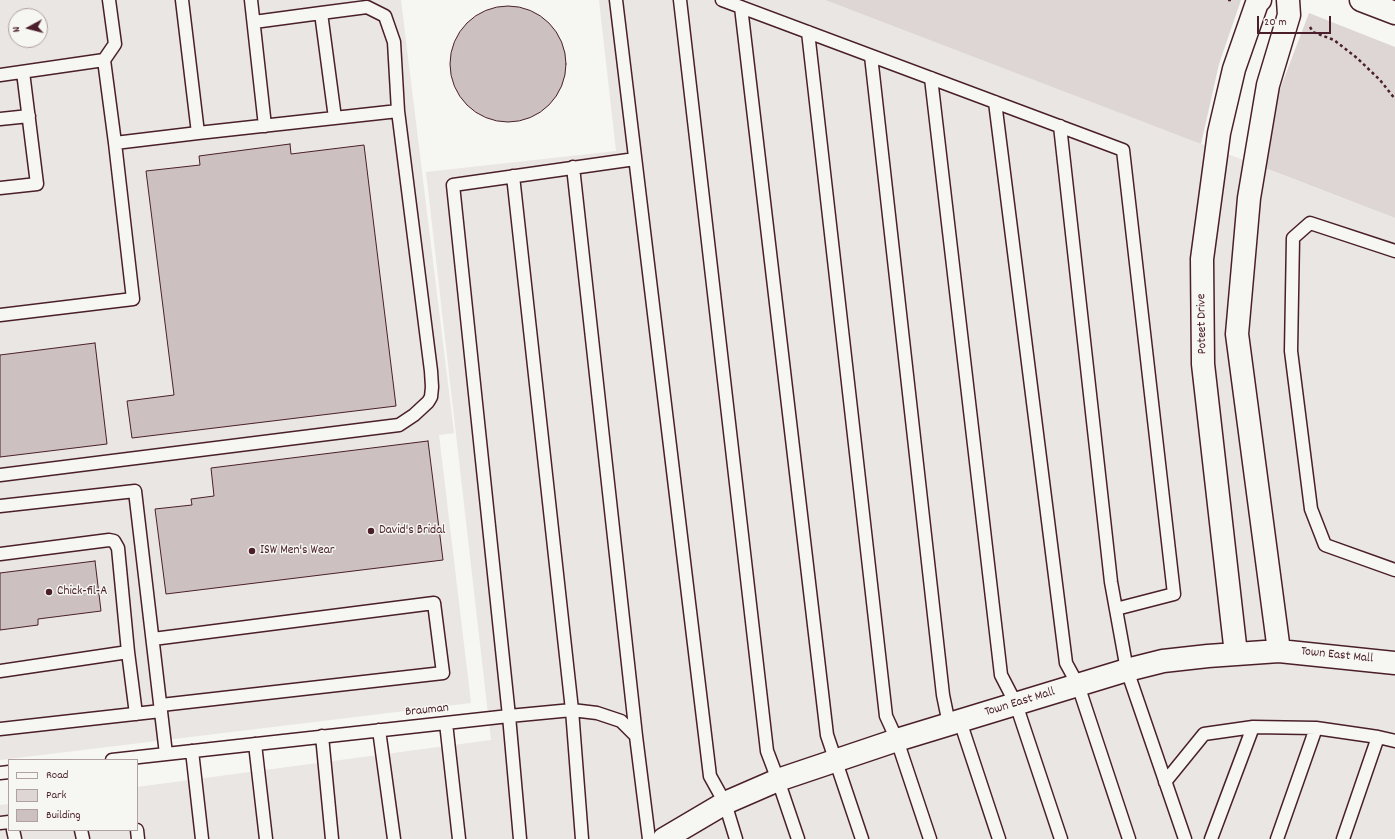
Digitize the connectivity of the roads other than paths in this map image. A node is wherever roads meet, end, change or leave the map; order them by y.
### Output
1 (109, 0) edge
2 (182, 0) edge
3 (251, 0) edge
4 (616, 0) edge
5 (680, 0) edge
6 (722, 0) edge
7 (1260, 0) edge
8 (1288, 0) edge
9 (1362, 0) edge
10 (741, 7) junction
11 (321, 13) junction
12 (1395, 13) edge
13 (254, 22) junction
14 (808, 32) junction
15 (871, 56) junction
16 (104, 60) junction
17 (23, 72) junction
18 (0, 75) edge
19 (931, 78) junction
20 (995, 102) junction
21 (398, 111) junction
22 (29, 116) junction
23 (334, 118) junction
24 (0, 119) edge
25 (265, 126) junction
26 (1060, 126) junction
27 (198, 133) junction
28 (115, 143) junction
29 (635, 159) junction
30 (573, 167) junction
31 (513, 176) junction
32 (0, 188) edge
33 (1395, 251) edge
34 (0, 315) edge
35 (0, 475) edge
36 (0, 506) edge
37 (0, 554) edge
38 (1395, 570) edge
39 (1116, 609) junction
40 (153, 638) junction
41 (1279, 650) junction
42 (128, 652) junction
43 (1236, 654) junction
44 (1395, 663) edge
45 (1127, 670) junction
46 (0, 671) edge
47 (1078, 685) junction
48 (1016, 704) junction
49 (161, 708) junction
50 (572, 710) junction
51 (136, 714) junction
52 (509, 716) junction
53 (446, 723) junction
54 (955, 723) junction
55 (1253, 727) junction
56 (1316, 728) junction
57 (0, 729) edge
58 (379, 730) junction
59 (322, 736) junction
60 (636, 736) junction
61 (1378, 737) junction
62 (897, 740) junction
63 (1395, 741) edge
64 (255, 744) junction
65 (192, 751) junction
66 (166, 754) junction
67 (127, 759) edge
68 (836, 760) junction
69 (778, 780) junction
70 (1165, 782) junction
71 (725, 804) junction
72 (202, 839) edge
73 (266, 839) edge
74 (332, 839) edge
75 (394, 839) edge
76 (459, 839) edge
77 (520, 839) edge
78 (582, 839) edge
79 (649, 839) edge
80 (664, 839) edge
81 (736, 839) edge
82 (798, 839) edge
83 (862, 839) edge
84 (930, 839) edge
85 (999, 839) edge
86 (1061, 839) edge
87 (1129, 839) edge
88 (1185, 839) edge
89 (1211, 839) edge
90 (1277, 839) edge
91 (1343, 839) edge

1 - 16 lane
2 - 27 lane
3 - 13 lane
4 - 29 lane
5 - 69 lane
6 - 10 lane
7 - 43 street, Poteet Drive
8 - 41 street
9 - 12 street
10 - 14 lane
10 - 68 lane
11 - 13 lane
11 - 21 lane
11 - 23 lane
13 - 25 lane
14 - 15 lane
14 - 62 lane
15 - 19 lane
15 - 54 lane
16 - 17 lane
16 - 28 lane
17 - 18 lane
17 - 22 lane
19 - 20 lane
19 - 48 lane
20 - 26 lane
20 - 47 lane
21 - 23 lane
21 - 35 lane
22 - 24 lane
22 - 32 lane
23 - 25 lane
25 - 27 lane
26 - 39 lane
26 - 39 lane
27 - 28 lane
28 - 34 lane
29 - 30 lane
29 - 71 lane
30 - 31 lane
30 - 60 lane
31 - 50 lane
31 - 52 lane
33 - 38 lane
36 - 40 lane
37 - 42 lane
39 - 45 lane
40 - 49 lane
40 - 49 lane
41 - 43 street, Town East Mall
41 - 44 street, Town East Mall
42 - 46 lane
42 - 51 lane
43 - 45 street, Town East Mall
45 - 47 street, Town East Mall
45 - 70 lane
47 - 48 street, Town East Mall
47 - 87 lane
48 - 54 street, Town East Mall
48 - 86 lane
49 - 51 lane
49 - 66 lane
50 - 52 lane, Brauman
50 - 60 lane, Brauman
50 - 78 lane
51 - 57 lane
52 - 53 lane, Brauman
52 - 77 lane
53 - 58 lane, Brauman
53 - 76 lane
54 - 62 street, Town East Mall
54 - 85 lane
55 - 56 lane
55 - 70 lane
55 - 89 lane
56 - 61 lane
56 - 90 lane
58 - 59 lane, Brauman
58 - 75 lane
59 - 64 lane, Brauman
59 - 74 lane
60 - 79 lane
61 - 63 lane
61 - 91 lane
62 - 68 street, Town East Mall
62 - 84 lane
64 - 65 lane, Brauman
64 - 73 lane
65 - 66 lane, Brauman
65 - 72 lane
66 - 67 lane, Brauman
68 - 69 street, Town East Mall
68 - 83 lane
69 - 71 street, Town East Mall
69 - 82 lane
70 - 88 lane
71 - 80 street, Town East Mall
71 - 81 lane

